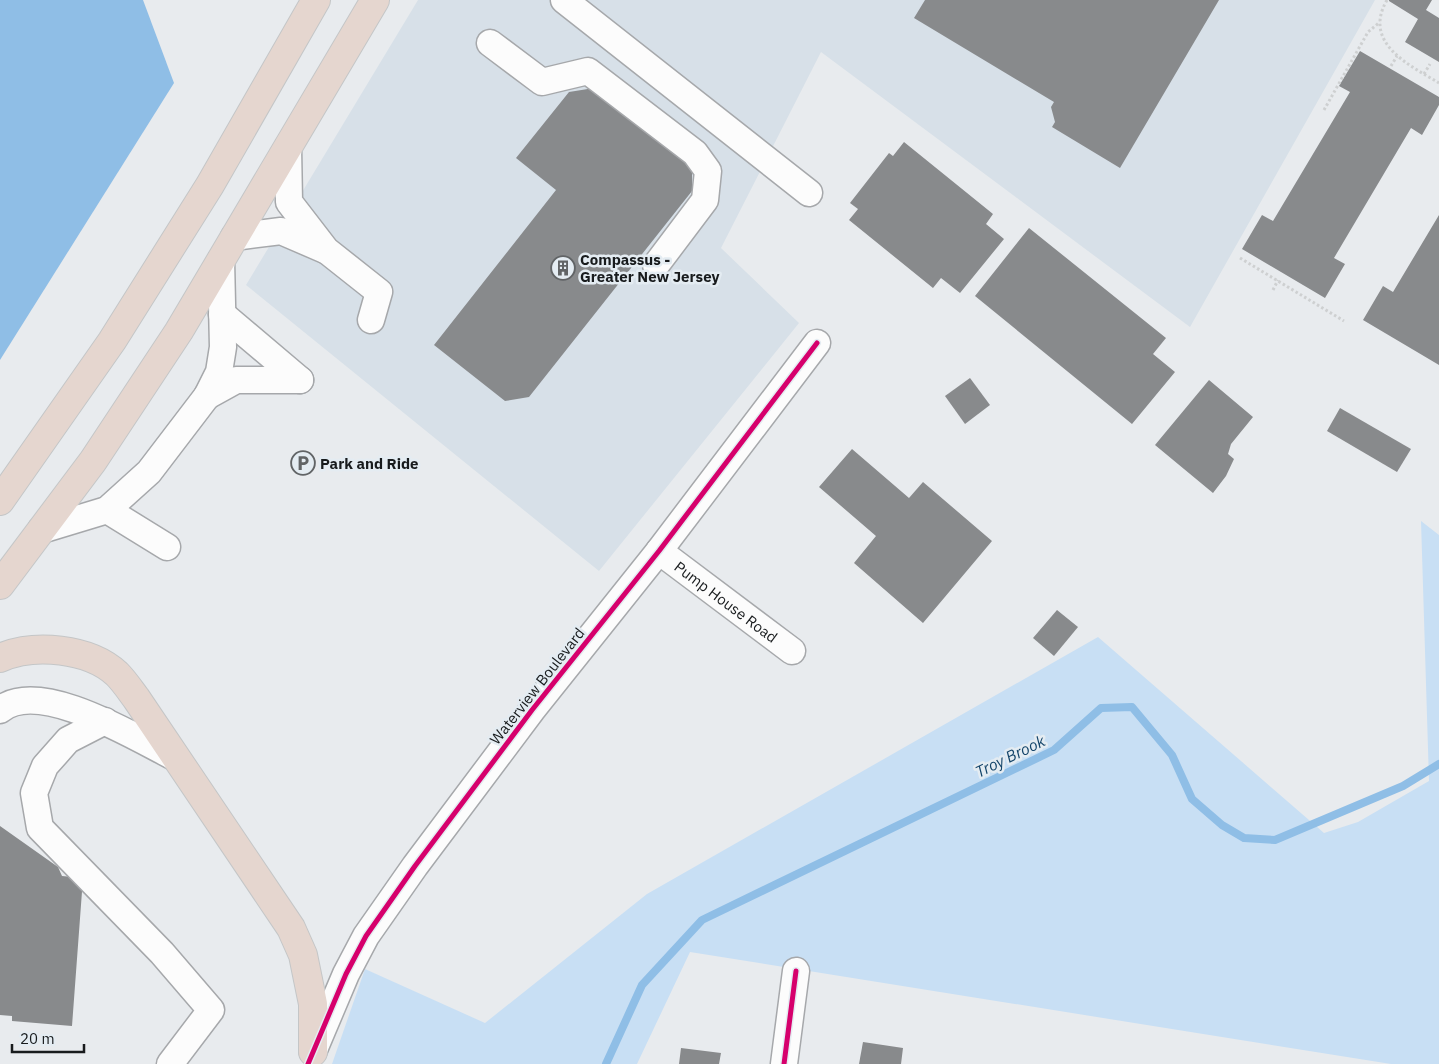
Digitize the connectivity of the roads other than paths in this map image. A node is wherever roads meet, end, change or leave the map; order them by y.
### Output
1 (316, 0) edge
2 (375, 0) edge
3 (564, 0) edge
4 (490, 43) dead end
5 (288, 147) junction
6 (809, 193) dead end
7 (228, 249) junction
8 (326, 250) junction
9 (656, 265) dead end
10 (222, 314) junction
11 (371, 320) dead end
12 (816, 343) dead end
13 (207, 396) junction
14 (0, 500) edge
15 (107, 510) junction
16 (41, 530) junction
17 (167, 547) dead end
18 (659, 551) junction
19 (0, 586) edge
20 (792, 651) dead end
21 (0, 658) edge
22 (0, 710) edge
23 (105, 721) junction
24 (176, 758) junction
25 (796, 971) dead end
26 (311, 1058) edge
27 (170, 1064) edge
28 (784, 1064) edge

1 - 14 highway
2 - 5 highway
3 - 6 street
4 - 9 street
5 - 7 highway
5 - 8 street
7 - 8 street
7 - 10 street
7 - 16 highway
8 - 11 street
10 - 13 street
10 - 13 street
12 - 18 street, Waterview Boulevard
13 - 15 street
15 - 16 street
15 - 17 street
16 - 19 highway
18 - 20 street, Pump House Road
18 - 26 street, Waterview Boulevard
21 - 24 highway
22 - 23 street
23 - 24 street
23 - 27 street
24 - 26 highway
25 - 28 street

